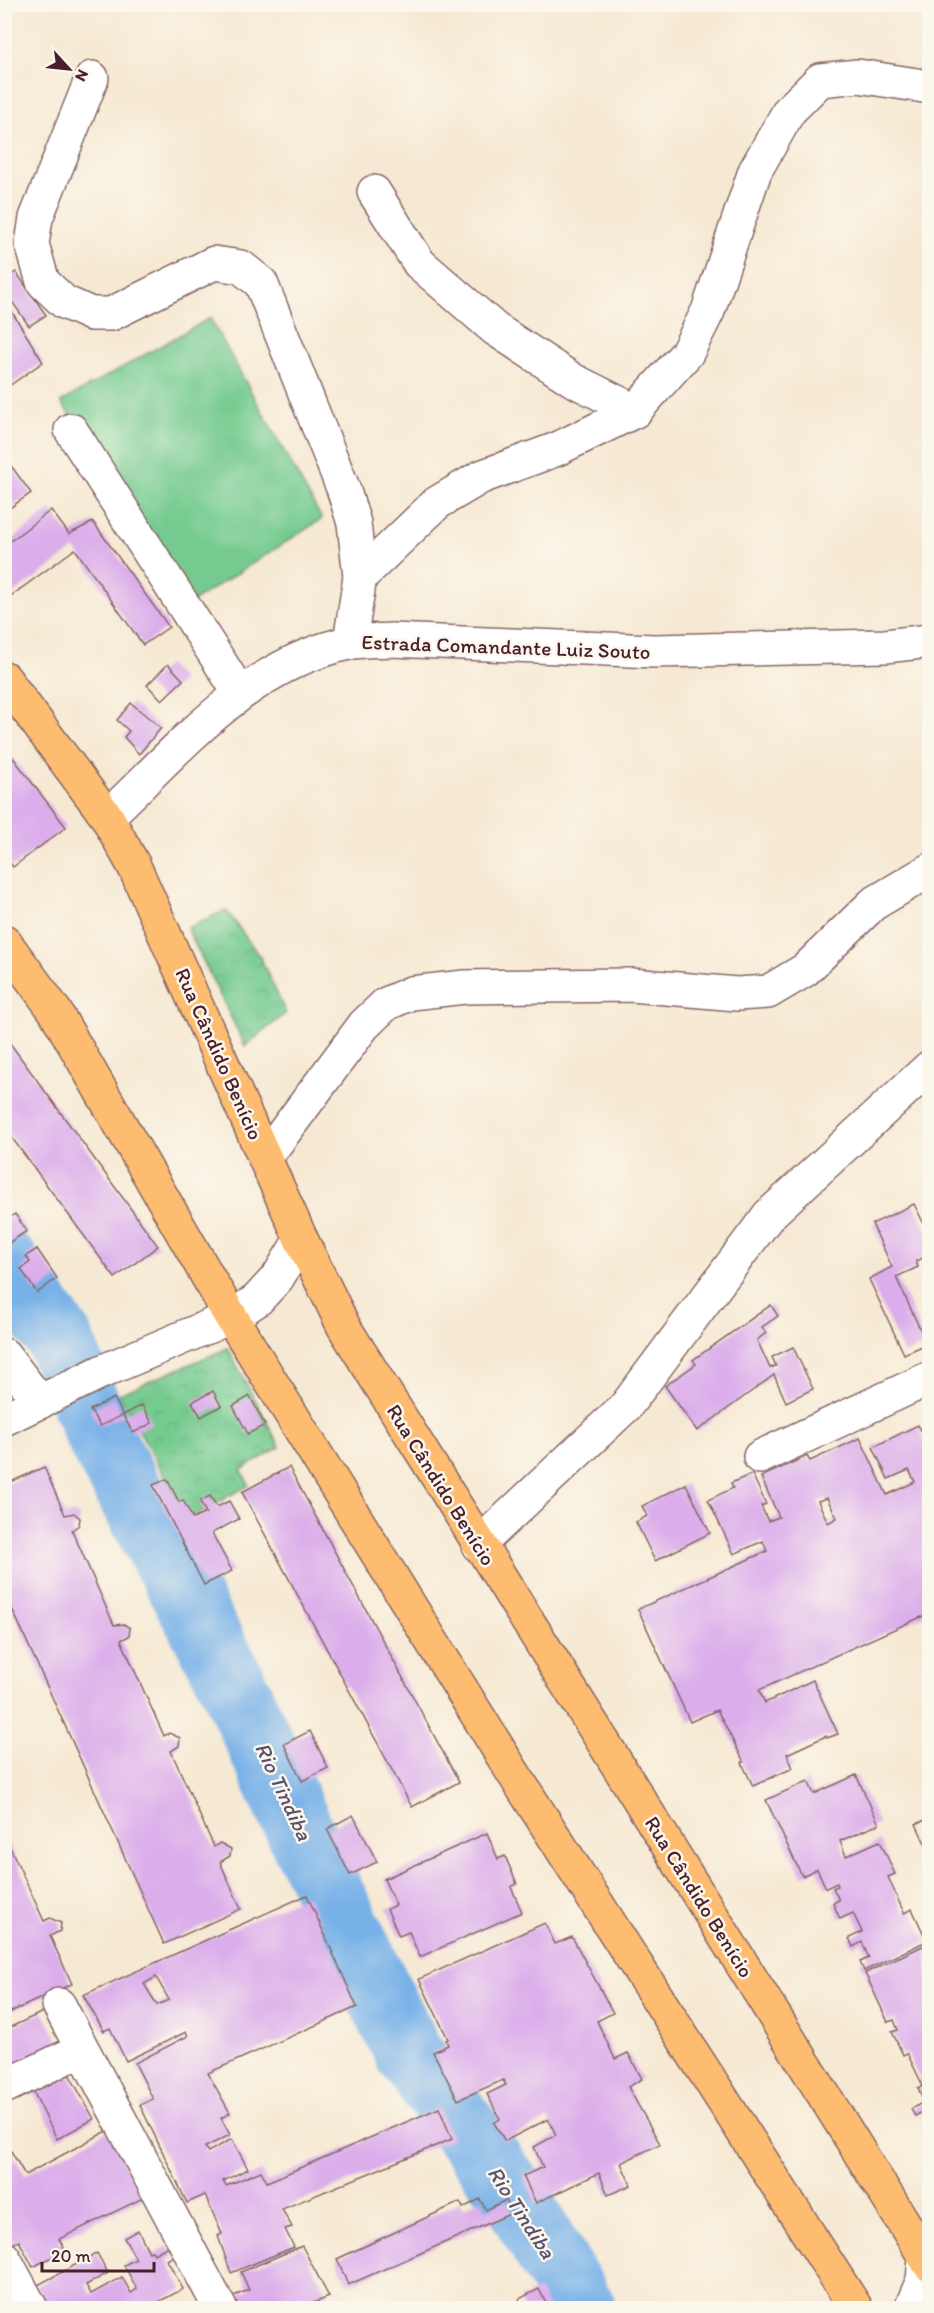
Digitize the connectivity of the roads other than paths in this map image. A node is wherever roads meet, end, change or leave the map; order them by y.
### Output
1 (92, 78) dead end
2 (930, 87) edge
3 (374, 192) dead end
4 (635, 411) junction
5 (71, 430) dead end
6 (360, 577) junction
7 (930, 641) edge
8 (350, 642) junction
9 (4, 678) edge
10 (239, 692) junction
11 (107, 817) junction
12 (930, 870) edge
13 (4, 941) edge
14 (930, 1067) edge
15 (265, 1158) junction
16 (301, 1239) junction
17 (231, 1317) junction
18 (4, 1355) edge
19 (930, 1378) edge
20 (52, 1396) junction
21 (4, 1419) edge
22 (759, 1457) dead end
23 (478, 1545) junction
24 (59, 2006) dead end
25 (81, 2050) junction
26 (4, 2086) edge
27 (4, 2258) edge
28 (927, 2261) edge
29 (31, 2308) edge
30 (220, 2308) edge
31 (856, 2308) edge
32 (911, 2308) edge

1 - 6 street
2 - 4 street
3 - 4 street
4 - 6 street
5 - 10 street
6 - 8 street
7 - 8 street, Estrada Comandante Luiz Souto
8 - 10 street, Estrada Comandante Luiz Souto
9 - 11 main road, Rua Cândido Benício
10 - 11 street, Estrada Comandante Luiz Souto
11 - 15 main road, Rua Cândido Benício
12 - 15 street
13 - 17 main road
14 - 23 street
15 - 16 main road, Rua Cândido Benício
16 - 17 street
16 - 23 main road, Rua Cândido Benício
17 - 20 street
17 - 31 main road
18 - 20 street
19 - 22 street
20 - 21 street
23 - 28 main road, Rua Cândido Benício
24 - 25 street
25 - 26 street
25 - 30 street
27 - 29 street
28 - 32 street

